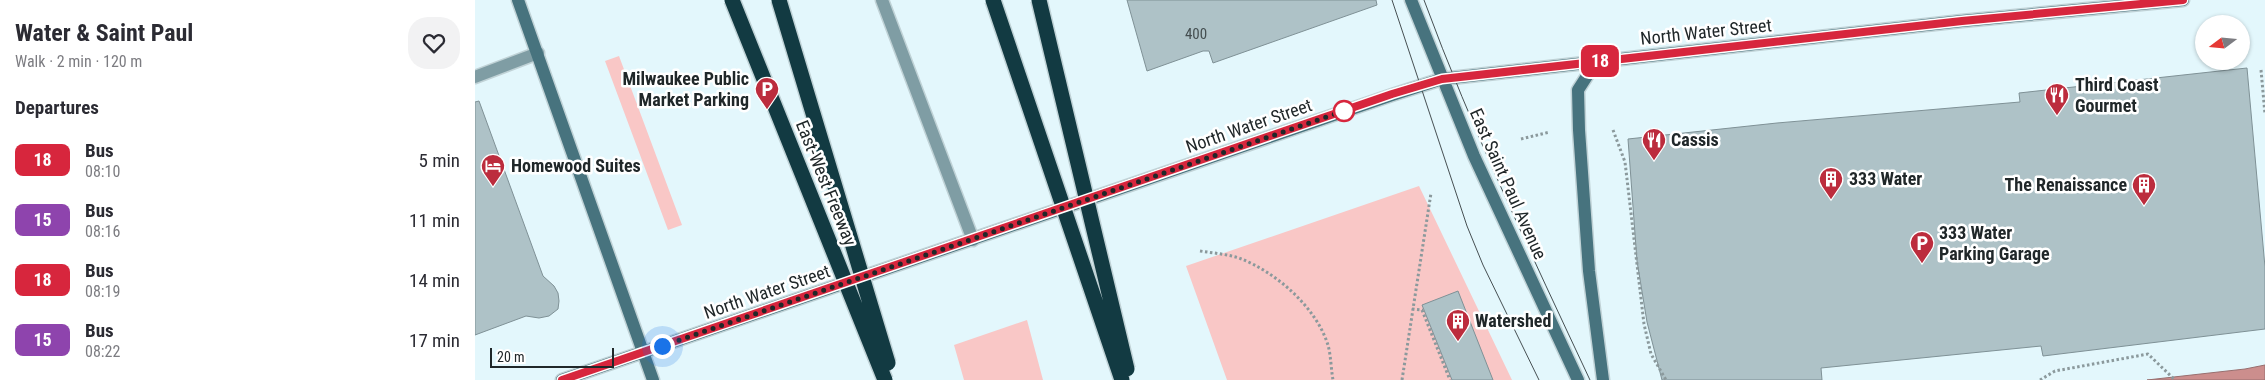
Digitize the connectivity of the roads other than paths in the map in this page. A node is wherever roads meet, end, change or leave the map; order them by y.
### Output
1 (519, 0) edge
2 (732, 0) edge
3 (779, 0) edge
4 (993, 0) edge
5 (1039, 0) edge
6 (1411, 0) edge
7 (2183, 0) edge
8 (885, 6) edge
9 (537, 53) junction
10 (1596, 62) junction
11 (475, 76) edge
12 (1442, 79) junction
13 (973, 240) junction
14 (643, 352) junction
15 (563, 380) edge
16 (653, 380) edge
17 (885, 380) edge
18 (893, 380) edge
19 (1122, 380) edge
20 (1130, 380) edge
21 (1578, 380) edge
22 (1603, 380) edge

1 - 9 main road
2 - 17 highway, East-West Freeway, bridge
3 - 18 highway, bridge
4 - 19 highway, bridge
5 - 20 highway, bridge
6 - 12 main road, East Saint Paul Avenue
7 - 10 main road, North Water Street
8 - 13 lane
9 - 11 lane
9 - 14 main road
10 - 12 main road, North Water Street
10 - 22 main road
12 - 13 main road, North Water Street
12 - 21 main road, East Saint Paul Avenue
13 - 14 main road, North Water Street
14 - 15 main road, North Water Street
14 - 16 main road

